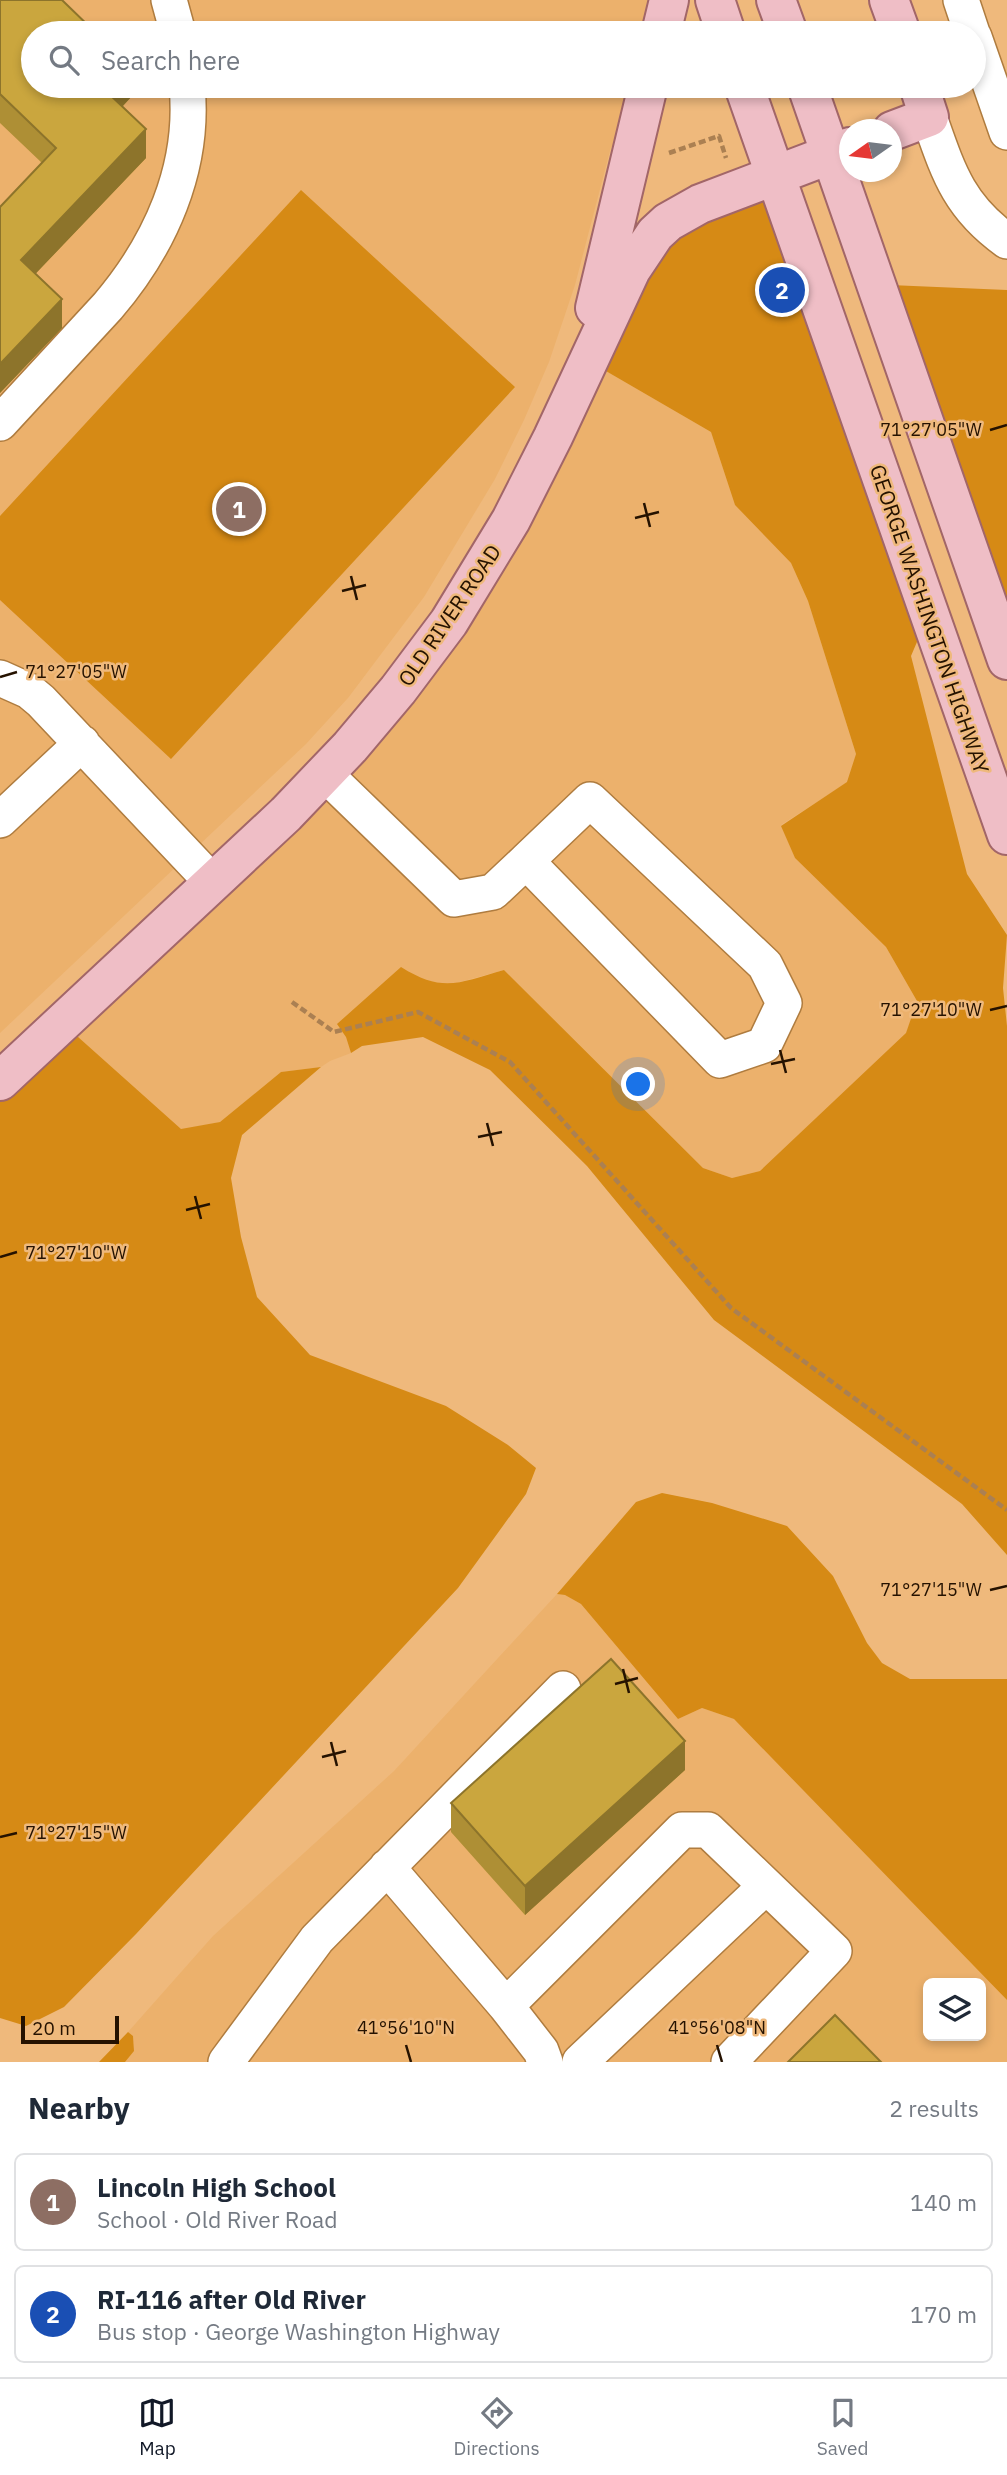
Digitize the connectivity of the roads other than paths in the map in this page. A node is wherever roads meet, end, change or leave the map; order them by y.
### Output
1 (169, 0) edge
2 (669, 0) edge
3 (715, 0) edge
4 (776, 0) edge
5 (889, 0) edge
6 (961, 0) edge
7 (175, 21) edge
8 (664, 21) edge
9 (722, 21) edge
10 (784, 21) edge
11 (897, 21) edge
12 (968, 21) edge
13 (986, 72) edge
14 (187, 98) edge
15 (645, 98) edge
16 (748, 98) edge
17 (813, 98) edge
18 (924, 101) edge
19 (902, 121) edge
20 (1007, 132) edge
21 (839, 149) edge
22 (839, 151) edge
23 (775, 176) junction
24 (850, 182) edge
25 (1007, 241) edge
26 (578, 384) junction
27 (0, 424) edge
28 (1007, 660) edge
29 (0, 678) edge
30 (82, 743) junction
31 (325, 774) junction
32 (0, 820) edge
33 (1007, 835) edge
34 (526, 861) junction
35 (213, 883) junction
36 (0, 1081) edge
37 (563, 1689) dead end
38 (387, 1867) junction
39 (766, 1886) junction
40 (506, 2006) junction
41 (226, 2062) edge
42 (545, 2062) edge
43 (580, 2062) edge
44 (729, 2062) edge

1 - 7 street
2 - 8 main road
3 - 9 main road
4 - 10 main road
5 - 11 main road
6 - 12 street
13 - 20 street
14 - 27 street
15 - 26 main road
16 - 23 main road, GEORGE WASHINGTON HIGHWAY
17 - 21 main road
18 - 19 main road
18 - 25 street
22 - 23 main road, OLD RIVER ROAD
23 - 26 main road, OLD RIVER ROAD
23 - 33 main road, GEORGE WASHINGTON HIGHWAY
24 - 28 main road
26 - 31 main road, OLD RIVER ROAD
29 - 30 street
30 - 32 street
30 - 35 street
31 - 34 street
31 - 35 main road, OLD RIVER ROAD
34 - 34 street
35 - 36 main road, OLD RIVER ROAD
37 - 38 street
38 - 40 street
38 - 41 street
39 - 40 street
39 - 43 street
39 - 44 street
40 - 42 street

